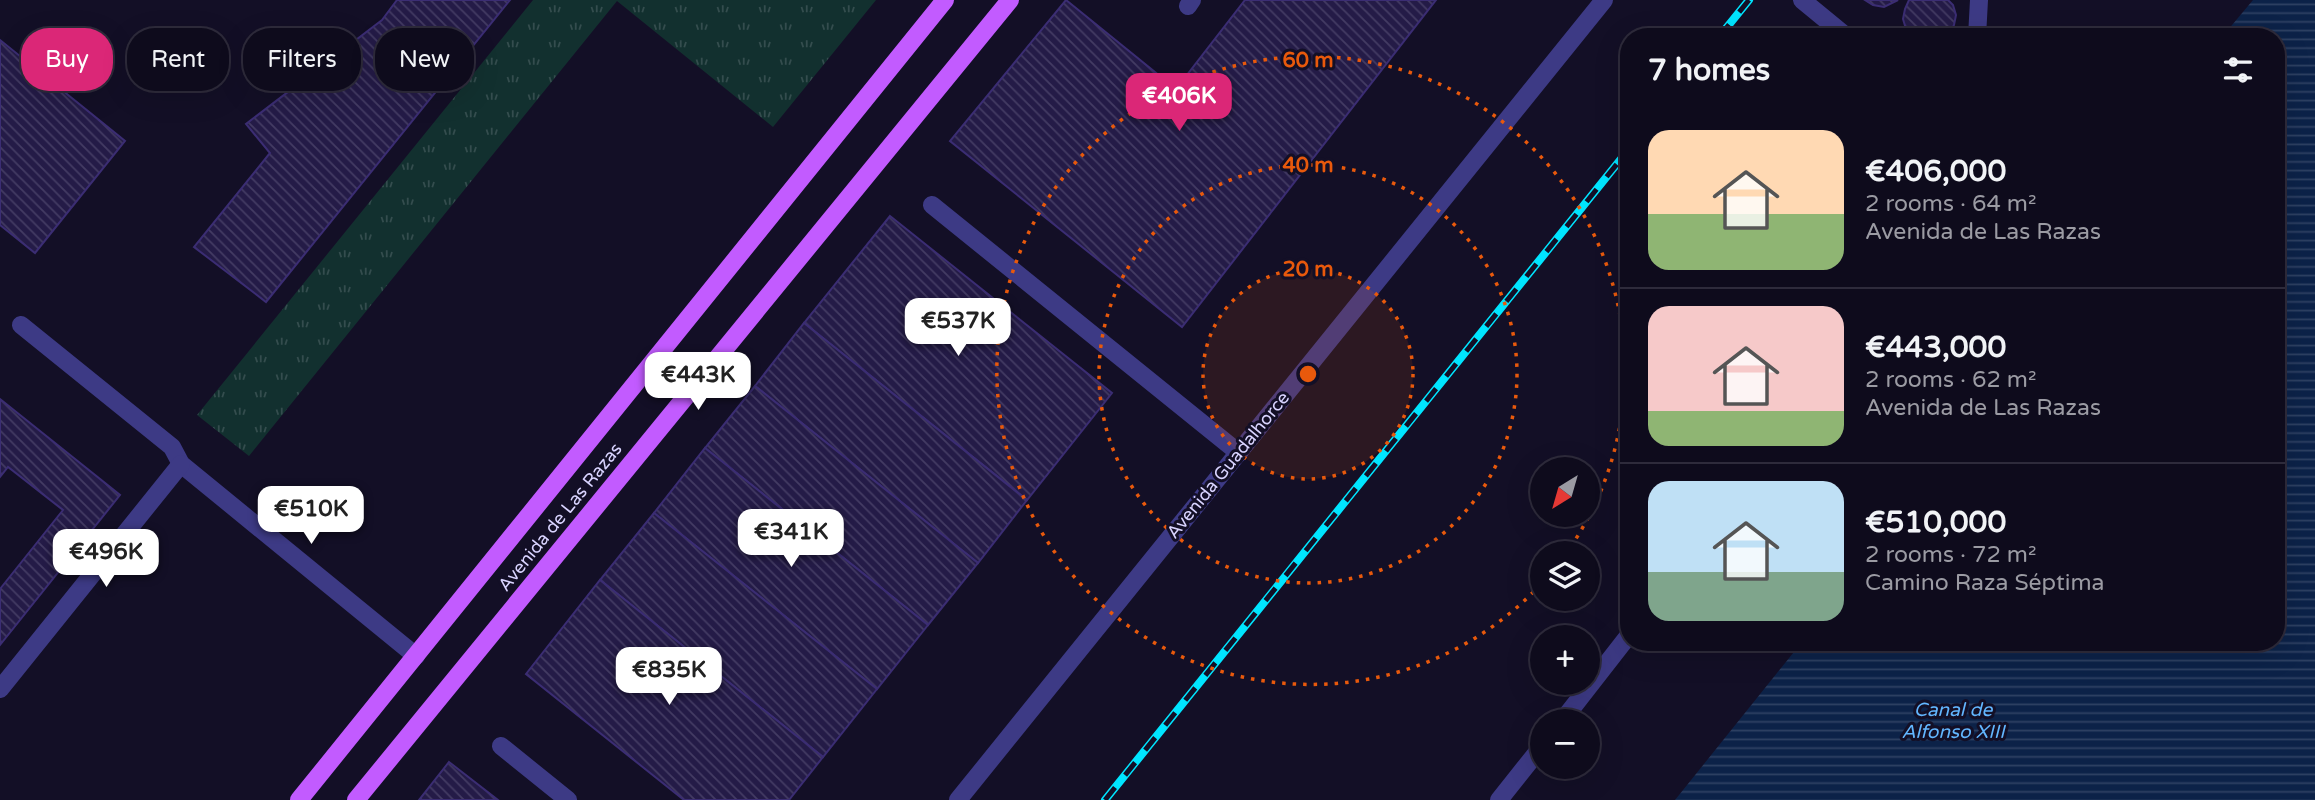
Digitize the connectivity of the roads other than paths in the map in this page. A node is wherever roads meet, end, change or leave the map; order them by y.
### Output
1 (945, 0) edge
2 (1010, 0) edge
3 (1604, 0) edge
4 (1802, 0) edge
5 (1979, 0) edge
6 (1836, 28) edge
7 (1977, 28) edge
8 (932, 205) dead end
9 (22, 325) dead end
10 (1239, 453) junction
11 (181, 464) junction
12 (1620, 647) edge
13 (416, 656) junction
14 (0, 689) edge
15 (1571, 709) edge
16 (501, 746) dead end
17 (1530, 761) edge
18 (299, 800) edge
19 (356, 800) edge
20 (568, 800) edge
21 (958, 800) edge
22 (1499, 800) edge

1 - 13 main road, Avenida de Las Razas
2 - 19 main road, Avenida de Las Razas
3 - 10 street, Avenida Guadalhorce
4 - 6 street
5 - 7 street
8 - 10 street
9 - 11 street
10 - 21 street, Avenida Guadalhorce
11 - 13 street
11 - 14 street
12 - 15 street
13 - 18 main road, Avenida de Las Razas
16 - 20 street
17 - 22 street

